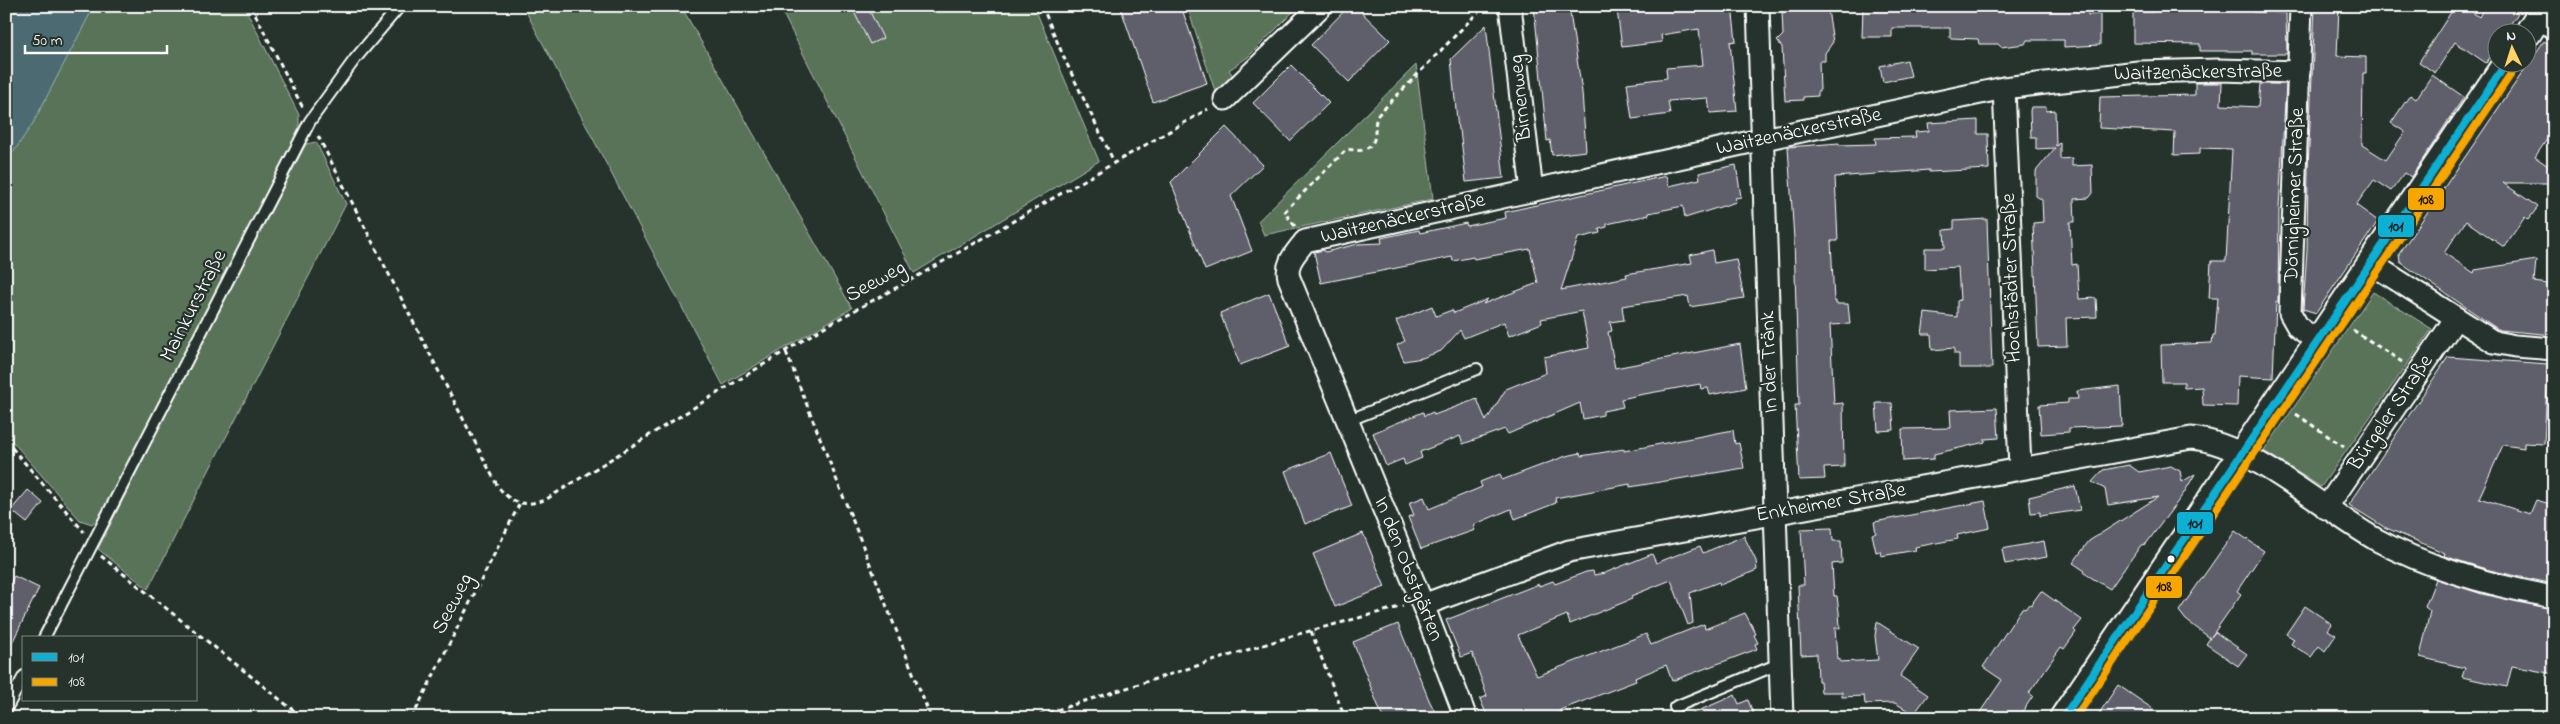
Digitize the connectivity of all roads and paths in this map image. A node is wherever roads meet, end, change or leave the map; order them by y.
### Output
1 (251, 6) edge
2 (400, 6) edge
3 (1042, 6) edge
4 (1321, 6) edge
5 (1484, 6) edge
6 (1510, 6) edge
7 (1758, 6) edge
8 (2301, 6) edge
9 (2299, 72) junction
10 (2500, 72) edge
11 (2004, 88) junction
12 (1225, 99) joint
13 (310, 121) junction
14 (1764, 139) junction
15 (1114, 162) junction
16 (1532, 191) junction
17 (1305, 241) junction
18 (2372, 264) junction
19 (2456, 318) junction
20 (2349, 328) dead end
21 (2318, 342) junction
22 (2554, 349) edge
23 (786, 352) junction
24 (1477, 369) dead end
25 (2419, 372) junction
26 (2295, 413) dead end
27 (1347, 421) junction
28 (6, 441) edge
29 (2243, 453) junction
30 (2360, 458) junction
31 (2020, 468) junction
32 (520, 503) junction
33 (2326, 508) junction
34 (1775, 514) junction
35 (94, 544) junction
36 (2554, 597) edge
37 (1422, 603) junction
38 (1311, 631) junction
39 (45, 636) edge
40 (1780, 664) junction
41 (22, 680) edge
42 (1675, 707) dead end
43 (6, 709) edge
44 (303, 718) edge
45 (412, 718) edge
46 (931, 718) edge
47 (1031, 718) edge
48 (1345, 718) edge
49 (1466, 718) edge
50 (1782, 718) edge
51 (2064, 718) edge

1 - 13 path
2 - 13 lane, Mainkurstraße
3 - 15 path
4 - 12 street
5 - 17 path
6 - 16 street, Birnenweg
7 - 14 street, In der Tränk
8 - 9 street, Dörnigheimer Straße
9 - 11 street, Waitzenäckerstraße
9 - 21 street, Dörnigheimer Straße
10 - 18 street
11 - 14 street, Waitzenäckerstraße
11 - 31 street, Hochstädter Straße
12 - 15 path, Seeweg
13 - 32 path
13 - 35 lane, Mainkurstraße
14 - 16 street, Waitzenäckerstraße
14 - 34 street, In der Tränk
15 - 23 path, Seeweg
16 - 17 street, Waitzenäckerstraße
17 - 27 street, In den Obstgärten
18 - 19 street
18 - 21 street
19 - 22 street
19 - 25 street, Bürgeler Straße
20 - 25 path
21 - 29 street
23 - 32 path, Seeweg
23 - 46 path
24 - 27 lane
25 - 30 street, Bürgeler Straße
26 - 30 path
27 - 37 street, In den Obstgärten
28 - 35 path
29 - 31 street, Enkheimer Straße
29 - 33 street, Enkheimer Straße
29 - 51 street
30 - 33 street, Bürgeler Straße
31 - 34 street, Enkheimer Straße
32 - 45 path, Seeweg
33 - 36 street, Enkheimer Straße
34 - 37 street, Enkheimer Straße
34 - 40 street, In der Tränk
35 - 39 lane, Mainkurstraße
35 - 44 path
37 - 38 path
37 - 49 street, In den Obstgärten
38 - 47 path
38 - 48 path
40 - 42 lane
40 - 50 street, In der Tränk
41 - 43 lane

